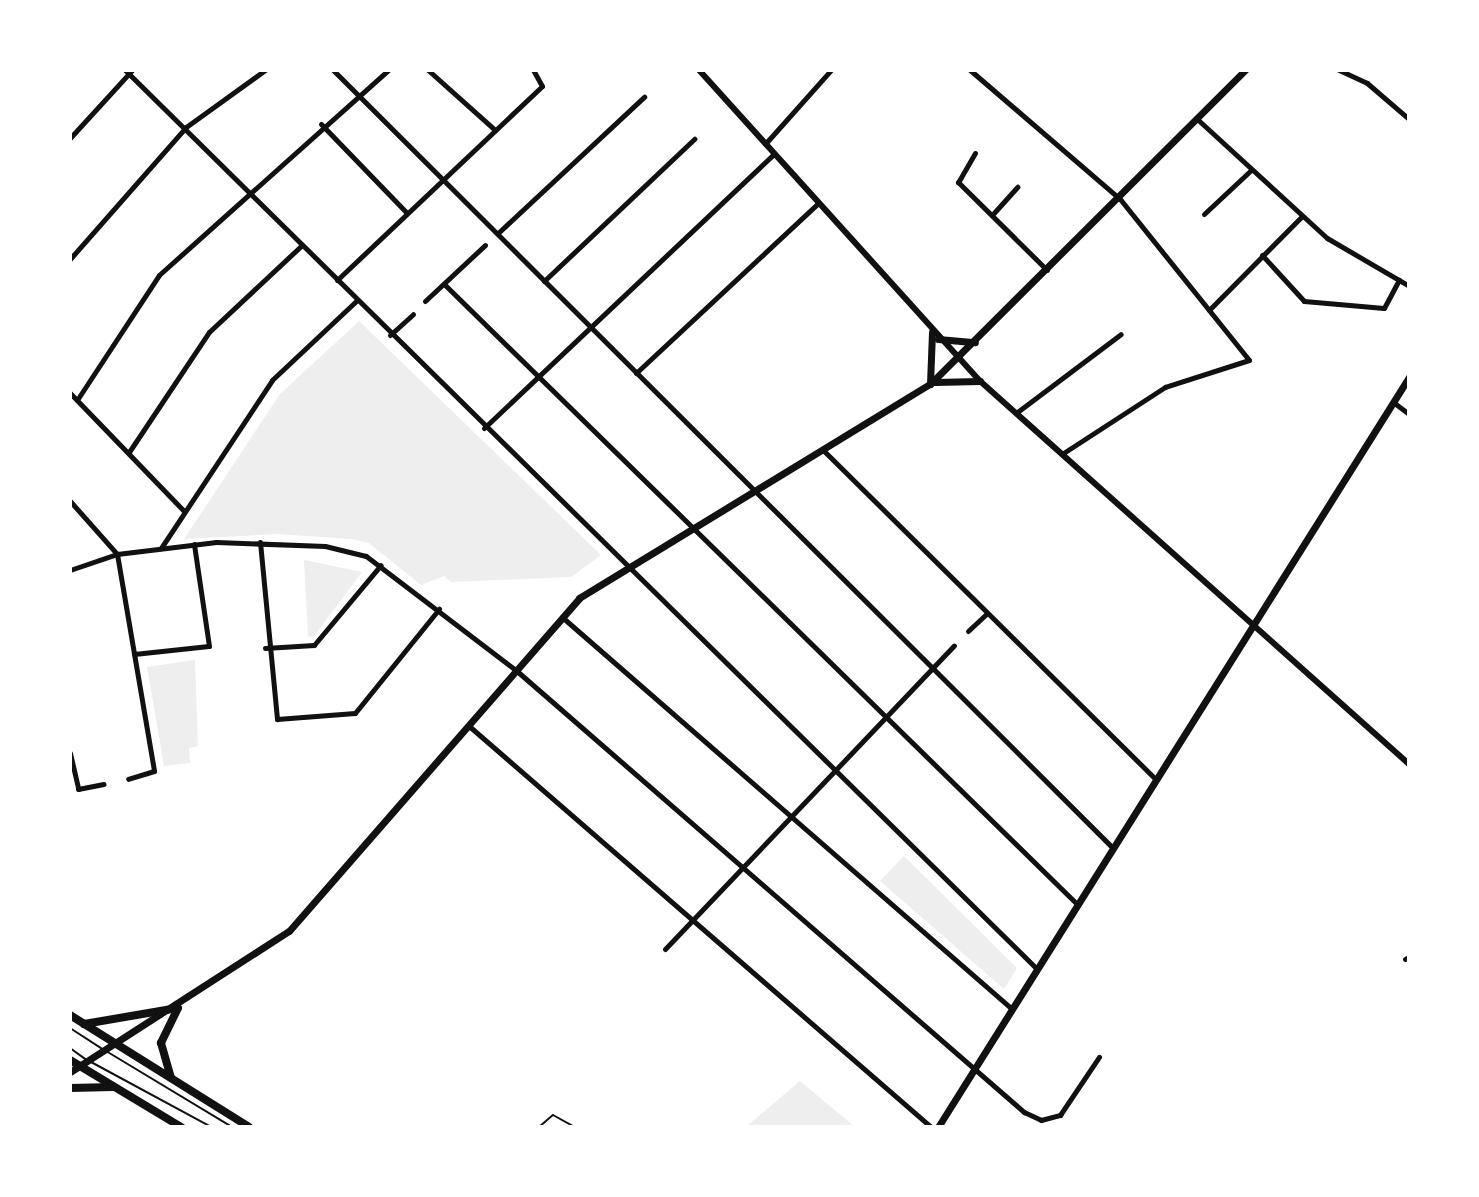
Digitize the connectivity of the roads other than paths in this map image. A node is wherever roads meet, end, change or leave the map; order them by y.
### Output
1 (265, 70) edge
2 (333, 70) edge
3 (388, 70) edge
4 (428, 70) edge
5 (533, 70) edge
6 (699, 70) edge
7 (831, 70) edge
8 (970, 70) edge
9 (1245, 70) edge
10 (1339, 70) edge
11 (128, 71) edge
12 (360, 93) junction
13 (644, 97) dead end
14 (1196, 118) junction
15 (1409, 119) edge
16 (321, 124) junction
17 (186, 127) junction
18 (494, 129) junction
19 (70, 138) edge
20 (694, 139) dead end
21 (765, 144) junction
22 (975, 153) dead end
23 (774, 154) junction
24 (1250, 171) junction
25 (442, 177) junction
26 (1017, 187) dead end
27 (246, 189) junction
28 (1120, 199) junction
29 (817, 204) junction
30 (406, 212) junction
31 (1204, 214) dead end
32 (992, 215) junction
33 (1301, 217) junction
34 (498, 233) junction
35 (302, 245) junction
36 (485, 245) dead end
37 (1262, 255) junction
38 (70, 259) edge
39 (1048, 270) junction
40 (337, 280) junction
41 (1399, 280) junction
42 (544, 281) junction
43 (444, 284) junction
44 (1409, 286) edge
45 (356, 301) junction
46 (425, 301) dead end
47 (1209, 310) junction
48 (413, 314) dead end
49 (589, 327) junction
50 (932, 332) junction
51 (1121, 334) dead end
52 (390, 335) junction
53 (938, 339) junction
54 (977, 342) junction
55 (959, 359) junction
56 (636, 373) junction
57 (536, 377) junction
58 (1409, 377) edge
59 (980, 381) junction
60 (930, 384) junction
61 (70, 393) edge
62 (77, 400) junction
63 (1393, 402) junction
64 (1016, 413) junction
65 (1409, 414) edge
66 (484, 428) junction
67 (823, 450) junction
68 (129, 452) junction
69 (1062, 455) junction
70 (757, 488) junction
71 (70, 501) edge
72 (184, 511) junction
73 (693, 525) junction
74 (260, 542) junction
75 (194, 544) junction
76 (161, 549) junction
77 (117, 554) junction
78 (627, 564) junction
79 (381, 565) junction
80 (70, 570) edge
81 (439, 609) junction
82 (987, 613) junction
83 (562, 617) junction
84 (1249, 625) junction
85 (968, 631) dead end
86 (954, 646) dead end
87 (265, 648) junction
88 (134, 654) junction
89 (936, 664) junction
90 (518, 672) junction
91 (885, 718) junction
92 (469, 726) junction
93 (70, 753) edge
94 (1409, 764) edge
95 (832, 770) junction
96 (1155, 778) junction
97 (128, 779) dead end
98 (104, 784) dead end
99 (791, 815) junction
100 (1112, 847) junction
101 (743, 867) junction
102 (1077, 904) junction
103 (691, 919) junction
104 (665, 949) dead end
105 (1037, 969) junction
106 (178, 1008) junction
107 (1012, 1009) junction
108 (70, 1015) edge
109 (84, 1024) junction
110 (70, 1028) edge
111 (117, 1044) junction
112 (70, 1048) edge
113 (106, 1051) junction
114 (1099, 1057) dead end
115 (70, 1060) edge
116 (84, 1063) junction
117 (974, 1070) junction
118 (70, 1072) edge
119 (171, 1078) junction
120 (114, 1087) junction
121 (70, 1088) edge
122 (181, 1127) edge
123 (211, 1127) edge
124 (232, 1127) edge
125 (249, 1127) edge
126 (539, 1127) edge
127 (575, 1127) edge
128 (931, 1127) edge
129 (938, 1127) edge

1 - 17 street
2 - 12 street
3 - 12 street
4 - 18 street
5 - 18 street
6 - 21 street
7 - 21 street
8 - 28 street
9 - 14 main road
10 - 15 street
11 - 17 street
11 - 19 street
12 - 16 street
12 - 25 street
13 - 34 street
14 - 24 street
14 - 28 main road
16 - 27 street
16 - 30 street
17 - 27 street
17 - 38 street
18 - 25 street
20 - 42 street
21 - 23 street
22 - 32 street
23 - 29 street
23 - 49 street
24 - 31 street
24 - 33 street
25 - 30 street
25 - 34 street
26 - 32 street
27 - 35 street
27 - 62 street
28 - 39 main road
28 - 47 street
29 - 50 street
29 - 56 street
30 - 40 street
32 - 39 street
33 - 37 street
33 - 41 street
34 - 42 street
35 - 40 street
35 - 68 street
36 - 43 street
37 - 41 street
37 - 47 street
39 - 54 main road
40 - 45 street
41 - 44 street
42 - 49 street
43 - 46 street
43 - 57 street
45 - 52 street
45 - 72 street
47 - 69 street
48 - 52 street
49 - 56 street
49 - 57 street
50 - 53 street
50 - 60 main road
51 - 64 street
52 - 66 street
53 - 54 main road
53 - 55 street
54 - 55 main road
55 - 59 street
55 - 60 main road
56 - 70 street
57 - 66 street
57 - 73 street
58 - 63 main road
59 - 60 main road
59 - 64 street
60 - 67 main road
61 - 62 street
62 - 68 street
63 - 65 street
63 - 84 main road
64 - 69 street
66 - 78 street
67 - 70 main road
67 - 82 street
68 - 72 street
69 - 84 street
70 - 73 main road
70 - 89 street
71 - 77 street
72 - 76 street
73 - 78 main road
73 - 91 street
74 - 75 street
74 - 79 street
74 - 87 street
75 - 76 street
75 - 88 street
76 - 77 street
77 - 80 street
77 - 88 street
78 - 83 main road
78 - 95 street
79 - 81 street
79 - 87 street
81 - 87 street
81 - 90 street
82 - 85 street
82 - 96 street
83 - 90 main road
83 - 99 street
84 - 94 street
84 - 96 main road
86 - 89 street
88 - 97 street
89 - 91 street
89 - 100 street
90 - 92 main road
90 - 101 street
91 - 95 street
91 - 102 street
92 - 103 street
92 - 106 main road
93 - 98 street
95 - 99 street
95 - 105 street
96 - 100 main road
99 - 101 street
99 - 107 street
100 - 102 main road
101 - 103 street
101 - 117 street
102 - 105 main road
103 - 104 street
103 - 128 street
105 - 107 main road
106 - 109 main road
106 - 111 main road
106 - 119 main road
107 - 117 main road
108 - 109 main road
109 - 111 main road
110 - 113 lane
111 - 113 main road
111 - 119 main road
112 - 116 lane
113 - 116 main road
113 - 124 lane
114 - 117 street
115 - 116 main road
116 - 118 main road
116 - 120 main road
116 - 123 lane
117 - 129 main road
119 - 125 main road
120 - 121 main road
120 - 122 main road
126 - 127 lane

